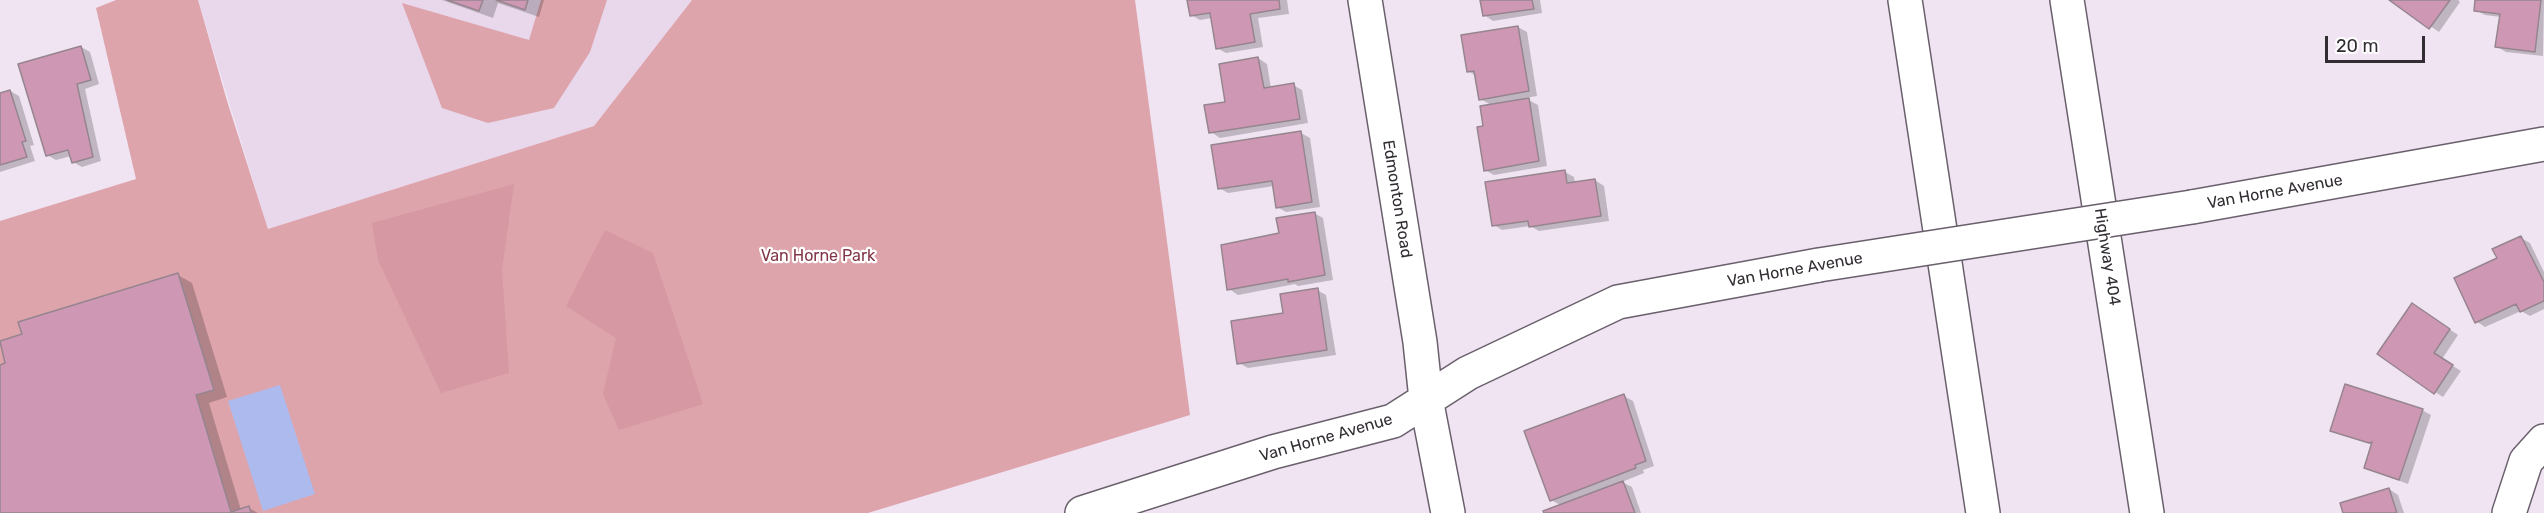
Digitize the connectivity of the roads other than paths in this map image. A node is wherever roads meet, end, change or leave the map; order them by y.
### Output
1 (1365, 0) edge
2 (1905, 0) edge
3 (2067, 0) edge
4 (2544, 144) edge
5 (1426, 399) junction
6 (2544, 441) edge
7 (1082, 513) edge
8 (1448, 513) edge
9 (1983, 513) edge
10 (2147, 513) edge
11 (2510, 513) edge

1 - 5 main road, Edmonton Road
2 - 9 main road
3 - 10 main road, Highway 404
4 - 5 main road, Van Horne Avenue, bridge
5 - 7 main road, Van Horne Avenue
5 - 8 main road, Edmonton Road
6 - 11 main road

